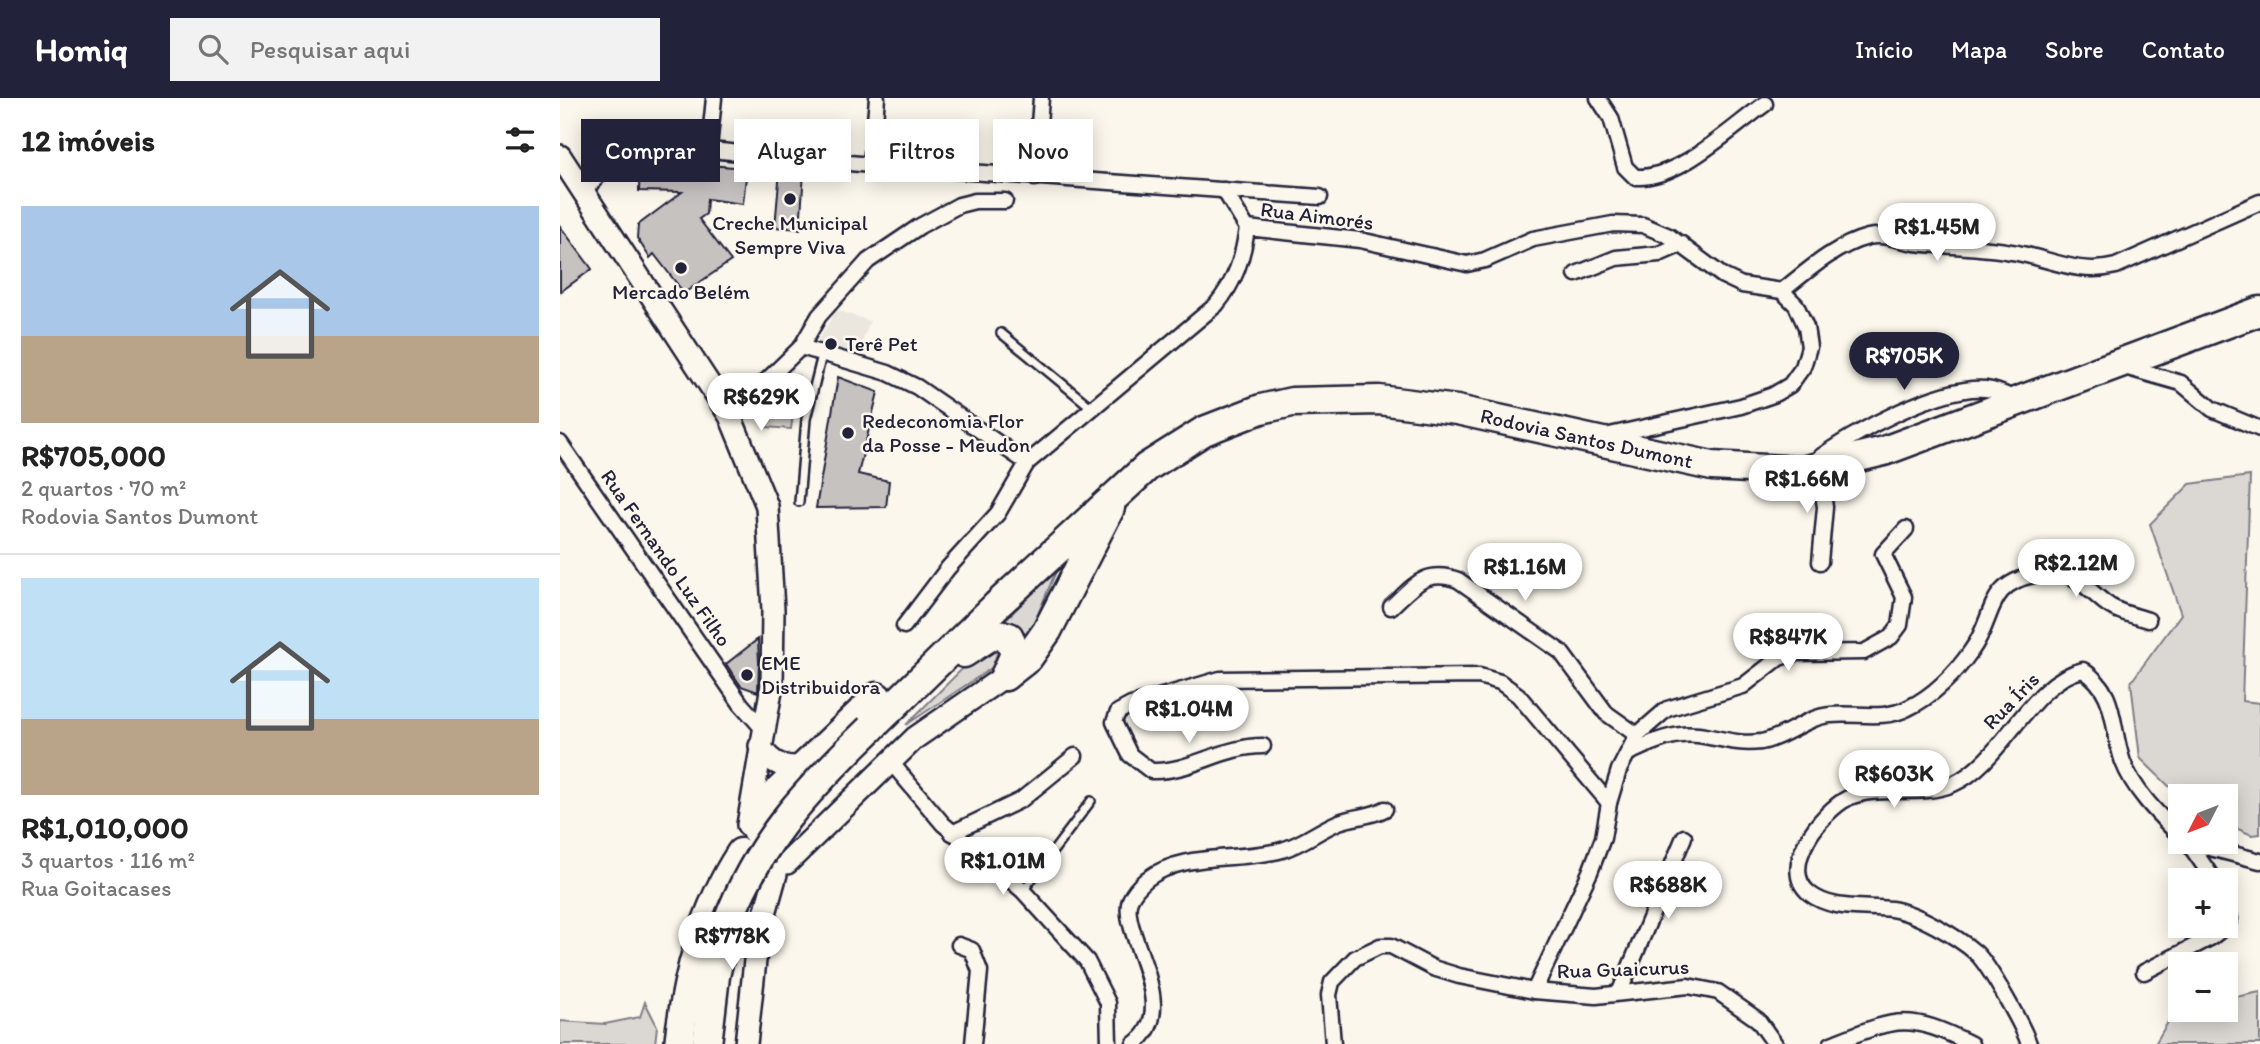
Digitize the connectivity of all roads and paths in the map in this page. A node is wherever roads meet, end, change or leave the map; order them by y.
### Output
1 (715, 98) edge
2 (877, 98) edge
3 (1041, 98) edge
4 (1598, 98) edge
5 (1765, 104) dead end
6 (712, 119) edge
7 (875, 119) edge
8 (1039, 119) edge
9 (720, 149) edge
10 (865, 164) edge
11 (564, 169) edge
12 (592, 182) edge
13 (1093, 182) edge
14 (1224, 190) junction
15 (584, 191) junction
16 (1321, 197) dead end
17 (1005, 201) dead end
18 (2260, 202) edge
19 (1247, 228) junction
20 (1682, 244) junction
21 (1576, 274) dead end
22 (1782, 291) junction
23 (2260, 312) edge
24 (1001, 333) dead end
25 (801, 348) junction
26 (822, 355) junction
27 (2116, 364) junction
28 (1092, 408) junction
29 (730, 415) junction
30 (2260, 429) edge
31 (1594, 439) junction
32 (560, 443) edge
33 (1027, 463) junction
34 (1811, 469) junction
35 (1117, 492) junction
36 (799, 502) dead end
37 (1906, 529) dead end
38 (1820, 562) dead end
39 (1391, 607) dead end
40 (2148, 620) dead end
41 (904, 626) dead end
42 (929, 671) junction
43 (1005, 676) junction
44 (1637, 735) junction
45 (1263, 746) dead end
46 (761, 748) junction
47 (1631, 752) junction
48 (1075, 756) dead end
49 (890, 761) junction
50 (808, 766) junction
51 (772, 797) junction
52 (1091, 802) dead end
53 (1609, 803) junction
54 (1385, 809) dead end
55 (2168, 821) edge
56 (952, 833) junction
57 (1684, 837) dead end
58 (767, 852) junction
59 (2235, 854) edge
60 (2260, 861) edge
61 (1023, 891) junction
62 (2210, 938) edge
63 (959, 945) dead end
64 (2144, 972) dead end
65 (1534, 991) junction
66 (1620, 991) junction
67 (679, 1044) edge
68 (707, 1044) edge
69 (746, 1044) edge
70 (973, 1044) edge
71 (1109, 1044) edge
72 (1134, 1044) edge
73 (1333, 1044) edge
74 (1775, 1044) edge
75 (1830, 1044) edge
76 (1971, 1044) edge
77 (2029, 1044) edge

1 - 6 street
2 - 7 street
3 - 8 street
4 - 5 street
9 - 10 street
11 - 15 street
12 - 15 street
13 - 14 street
14 - 16 street
14 - 19 street
15 - 29 street
17 - 25 street
18 - 22 street
19 - 20 street, Rua Aimorés
19 - 28 street, Rua Aimorés
20 - 21 street
20 - 22 street, Rua Aimorés
22 - 31 street
23 - 27 highway, Rodovia Santos Dumont
24 - 28 lane
25 - 26 street
25 - 29 street
26 - 33 street
26 - 36 lane
27 - 30 street
27 - 34 highway, Rodovia Santos Dumont
28 - 33 street, Rua Aimorés
29 - 46 street
31 - 34 highway, Rodovia Santos Dumont
31 - 35 highway, Rodovia Santos Dumont
32 - 46 street, Rua Fernando Luz Filho
33 - 41 street, Rua Aimorés
34 - 38 street
35 - 42 highway, Rodovia Santos Dumont
35 - 43 highway
35 - 50 highway
37 - 44 street
39 - 44 street
40 - 47 street
42 - 43 highway
42 - 68 highway, bridge
43 - 49 street
44 - 47 street, Rua Guaicurus
45 - 53 street
46 - 50 street
46 - 51 street
46 - 58 street
47 - 53 street, Rua Guaicurus
48 - 56 street
49 - 56 street
49 - 58 street
50 - 51 highway
51 - 58 highway
52 - 61 lane
53 - 65 street, Rua Guaicurus
54 - 72 street
55 - 77 street, Rua Íris
56 - 61 street
57 - 66 street
58 - 67 highway
58 - 69 street
59 - 60 street
61 - 71 street
62 - 64 street
63 - 70 street
65 - 66 street, Rua Guaicurus
65 - 73 street, Rua Guaicurus
66 - 74 street, Rua Guaicurus
75 - 76 street

